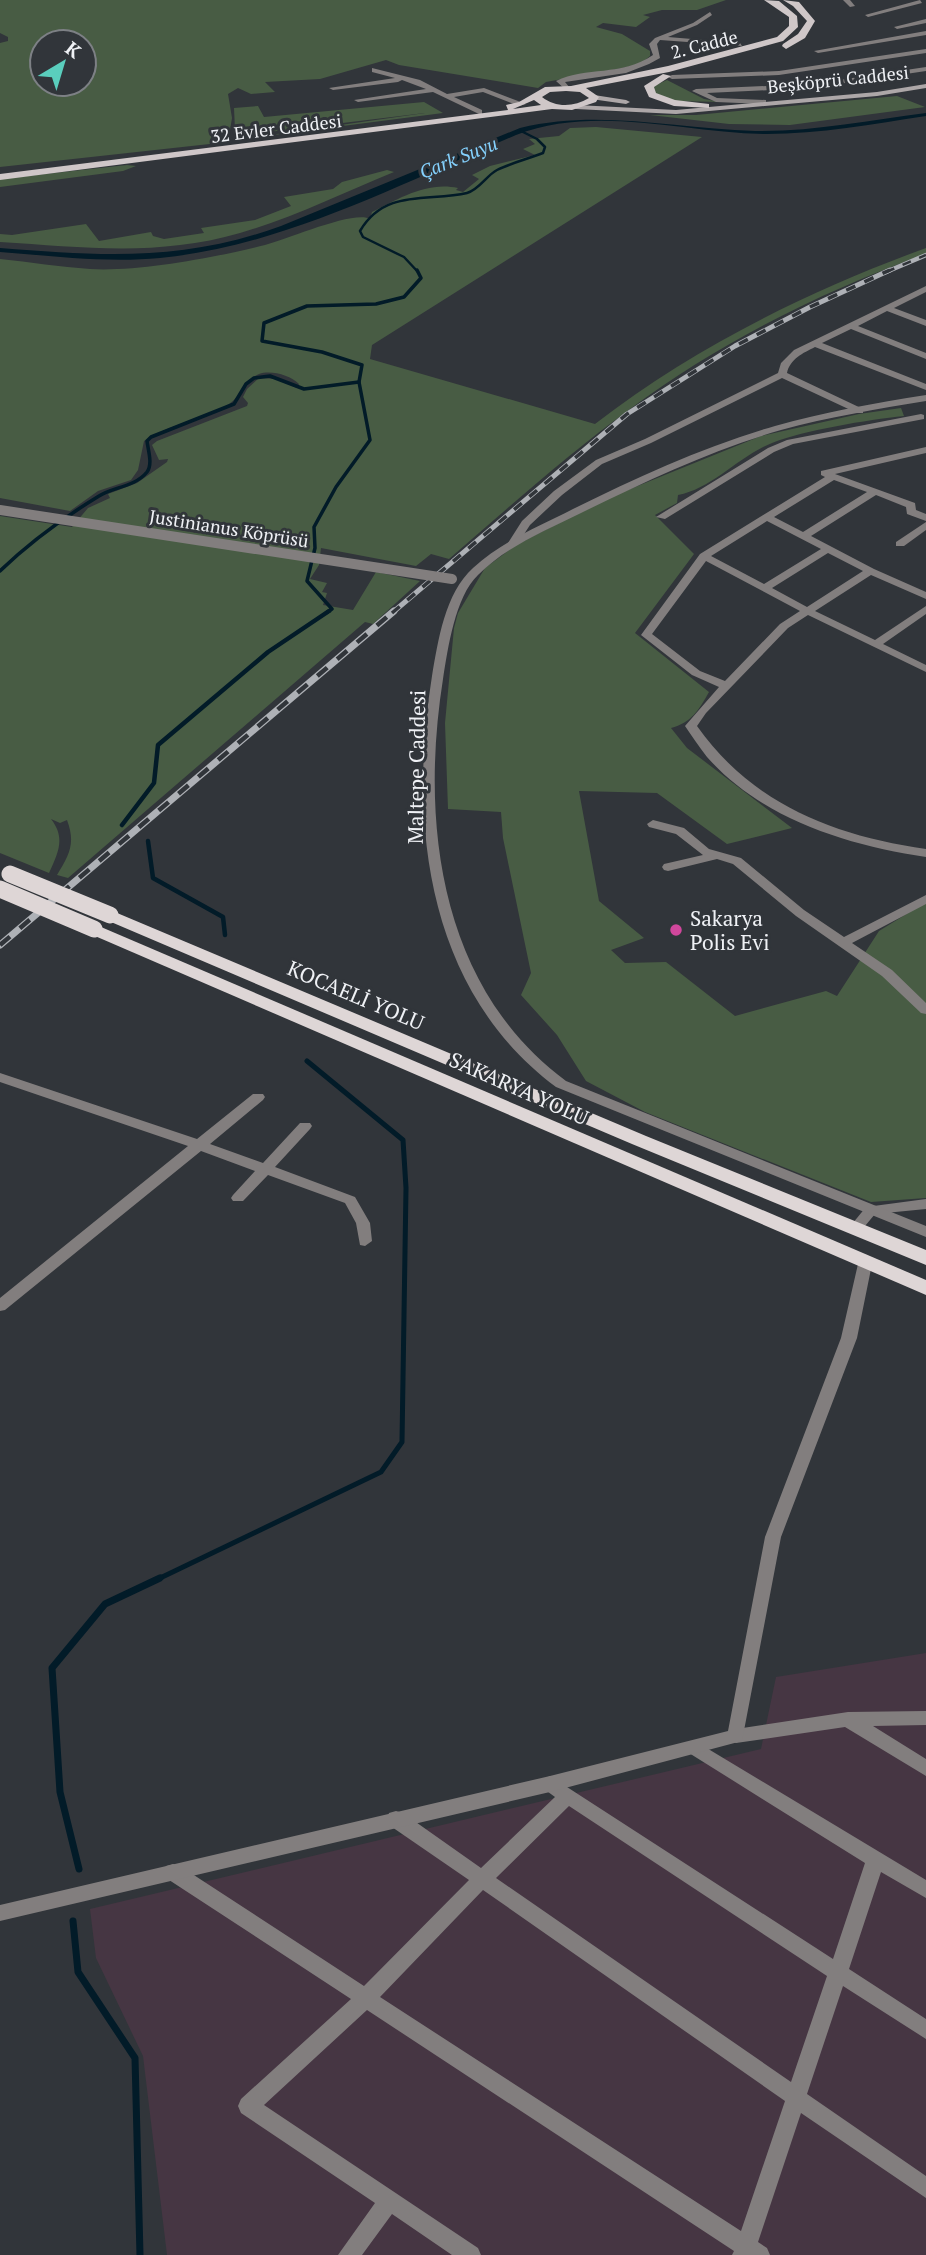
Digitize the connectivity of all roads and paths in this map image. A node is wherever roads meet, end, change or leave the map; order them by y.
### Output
1 (768, 0) edge
2 (787, 0) edge
3 (922, 2) edge
4 (710, 14) dead end
5 (869, 15) dead end
6 (926, 21) edge
7 (897, 27) dead end
8 (926, 33) edge
9 (914, 35) junction
10 (657, 39) junction
11 (926, 41) edge
12 (740, 45) dead end
13 (818, 51) dead end
14 (926, 51) edge
15 (926, 69) edge
16 (375, 70) dead end
17 (669, 76) junction
18 (407, 78) junction
19 (566, 85) junction
20 (926, 86) edge
21 (333, 88) dead end
22 (435, 90) junction
23 (696, 91) junction
24 (540, 93) junction
25 (447, 96) junction
26 (593, 96) junction
27 (358, 100) dead end
28 (762, 102) junction
29 (522, 104) junction
30 (752, 104) junction
31 (555, 106) junction
32 (706, 106) junction
33 (576, 107) junction
34 (479, 112) junction
35 (0, 174) edge
36 (923, 293) edge
37 (886, 308) junction
38 (926, 323) edge
39 (849, 326) junction
40 (814, 343) junction
41 (926, 356) edge
42 (782, 374) junction
43 (925, 404) edge
44 (860, 411) junction
45 (926, 450) edge
46 (832, 477) junction
47 (874, 492) junction
48 (926, 503) edge
49 (0, 510) edge
50 (911, 512) junction
51 (661, 517) dead end
52 (766, 517) junction
53 (926, 518) edge
54 (926, 525) edge
55 (803, 536) junction
56 (513, 543) junction
57 (900, 544) dead end
58 (828, 549) junction
59 (704, 556) junction
60 (870, 570) junction
61 (452, 579) dead end
62 (764, 588) junction
63 (926, 596) edge
64 (926, 609) edge
65 (805, 610) junction
66 (876, 643) junction
67 (926, 669) edge
68 (727, 686) junction
69 (653, 824) dead end
70 (926, 853) edge
71 (715, 856) junction
72 (668, 867) dead end
73 (5, 872) edge
74 (0, 889) edge
75 (926, 899) edge
76 (845, 942) junction
77 (926, 1010) edge
78 (0, 1077) edge
79 (258, 1097) dead end
80 (305, 1125) dead end
81 (197, 1144) junction
82 (265, 1169) junction
83 (238, 1198) dead end
84 (926, 1204) edge
85 (871, 1210) junction
86 (855, 1229) junction
87 (926, 1232) edge
88 (365, 1241) dead end
89 (926, 1257) edge
90 (865, 1264) junction
91 (926, 1288) edge
92 (0, 1306) edge
93 (926, 1718) edge
94 (848, 1719) junction
95 (736, 1736) junction
96 (695, 1748) junction
97 (926, 1768) edge
98 (550, 1784) junction
99 (568, 1796) junction
100 (396, 1819) junction
101 (876, 1859) junction
102 (173, 1872) junction
103 (482, 1878) junction
104 (926, 1890) edge
105 (0, 1913) edge
106 (838, 1973) junction
107 (367, 1997) junction
108 (926, 2030) edge
109 (796, 2098) junction
110 (926, 2189) edge
111 (389, 2202) junction
112 (749, 2252) edge
113 (349, 2255) edge
114 (471, 2255) edge

1 - 19 main road, 2. Cadde
2 - 17 main road, 2. Cadde
3 - 5 street
4 - 10 street
6 - 7 street
8 - 9 street
9 - 11 street
9 - 13 street
10 - 12 street
10 - 19 street
14 - 17 street
15 - 23 street
16 - 18 street
17 - 23 street
17 - 26 main road, 2. Cadde
17 - 32 main road
18 - 21 street
18 - 22 street
19 - 24 main road
19 - 26 main road
20 - 28 main road, Beşköprü Caddesi
22 - 25 street
22 - 27 street
23 - 28 street
24 - 29 main road, 32 Evler Caddesi
24 - 31 main road
25 - 29 street
25 - 34 street
26 - 32 main road, Beşköprü Caddesi
26 - 33 main road, 2. Cadde
28 - 30 main road, Beşköprü Caddesi
29 - 34 main road, 32 Evler Caddesi
30 - 32 main road, Beşköprü Caddesi
30 - 33 main road, Beşköprü Caddesi
31 - 33 main road, 32 Evler Caddesi
31 - 35 main road, 32 Evler Caddesi
34 - 35 main road, 32 Evler Caddesi
36 - 37 street
37 - 38 street
37 - 39 street
39 - 40 street
39 - 41 street
40 - 42 street
40 - 43 street
42 - 44 street
42 - 56 street
43 - 44 street, Maltepe Caddesi
43 - 51 street
44 - 56 street, Maltepe Caddesi
45 - 46 street
46 - 47 street
46 - 52 street
47 - 50 street
47 - 55 street
48 - 50 street
49 - 61 street, Justinianus Köprüsü, bridge
50 - 53 street
52 - 55 street
52 - 59 street
54 - 57 street
55 - 58 street
56 - 85 street, Maltepe Caddesi
58 - 60 street
58 - 62 street
59 - 62 street
59 - 68 street
60 - 63 street
60 - 65 street
62 - 65 street
64 - 66 street
65 - 66 street
65 - 68 street
66 - 67 street
68 - 70 street
69 - 71 street
71 - 72 street
71 - 76 street
73 - 86 highway, KOCAELİ YOLU, bridge
74 - 90 highway, SAKARYA YOLU, bridge
75 - 76 street
76 - 77 street
78 - 81 street
79 - 81 street
80 - 82 street
81 - 82 street
81 - 92 street
82 - 83 street
82 - 88 street
84 - 85 street
85 - 86 street
85 - 87 street, Maltepe Caddesi
86 - 89 highway, KOCAELİ YOLU
90 - 91 highway, SAKARYA YOLU
90 - 95 street
93 - 94 street
94 - 95 street
94 - 97 street
95 - 96 street
96 - 98 street
96 - 101 street
98 - 99 street
98 - 100 street
99 - 103 street
99 - 106 street
100 - 102 street
100 - 103 street
101 - 104 street
101 - 106 street
102 - 105 street
102 - 107 street
103 - 107 street
103 - 109 street
106 - 108 street
106 - 109 street
107 - 111 street
107 - 112 street
109 - 110 street
109 - 112 street
111 - 113 street
111 - 114 street

